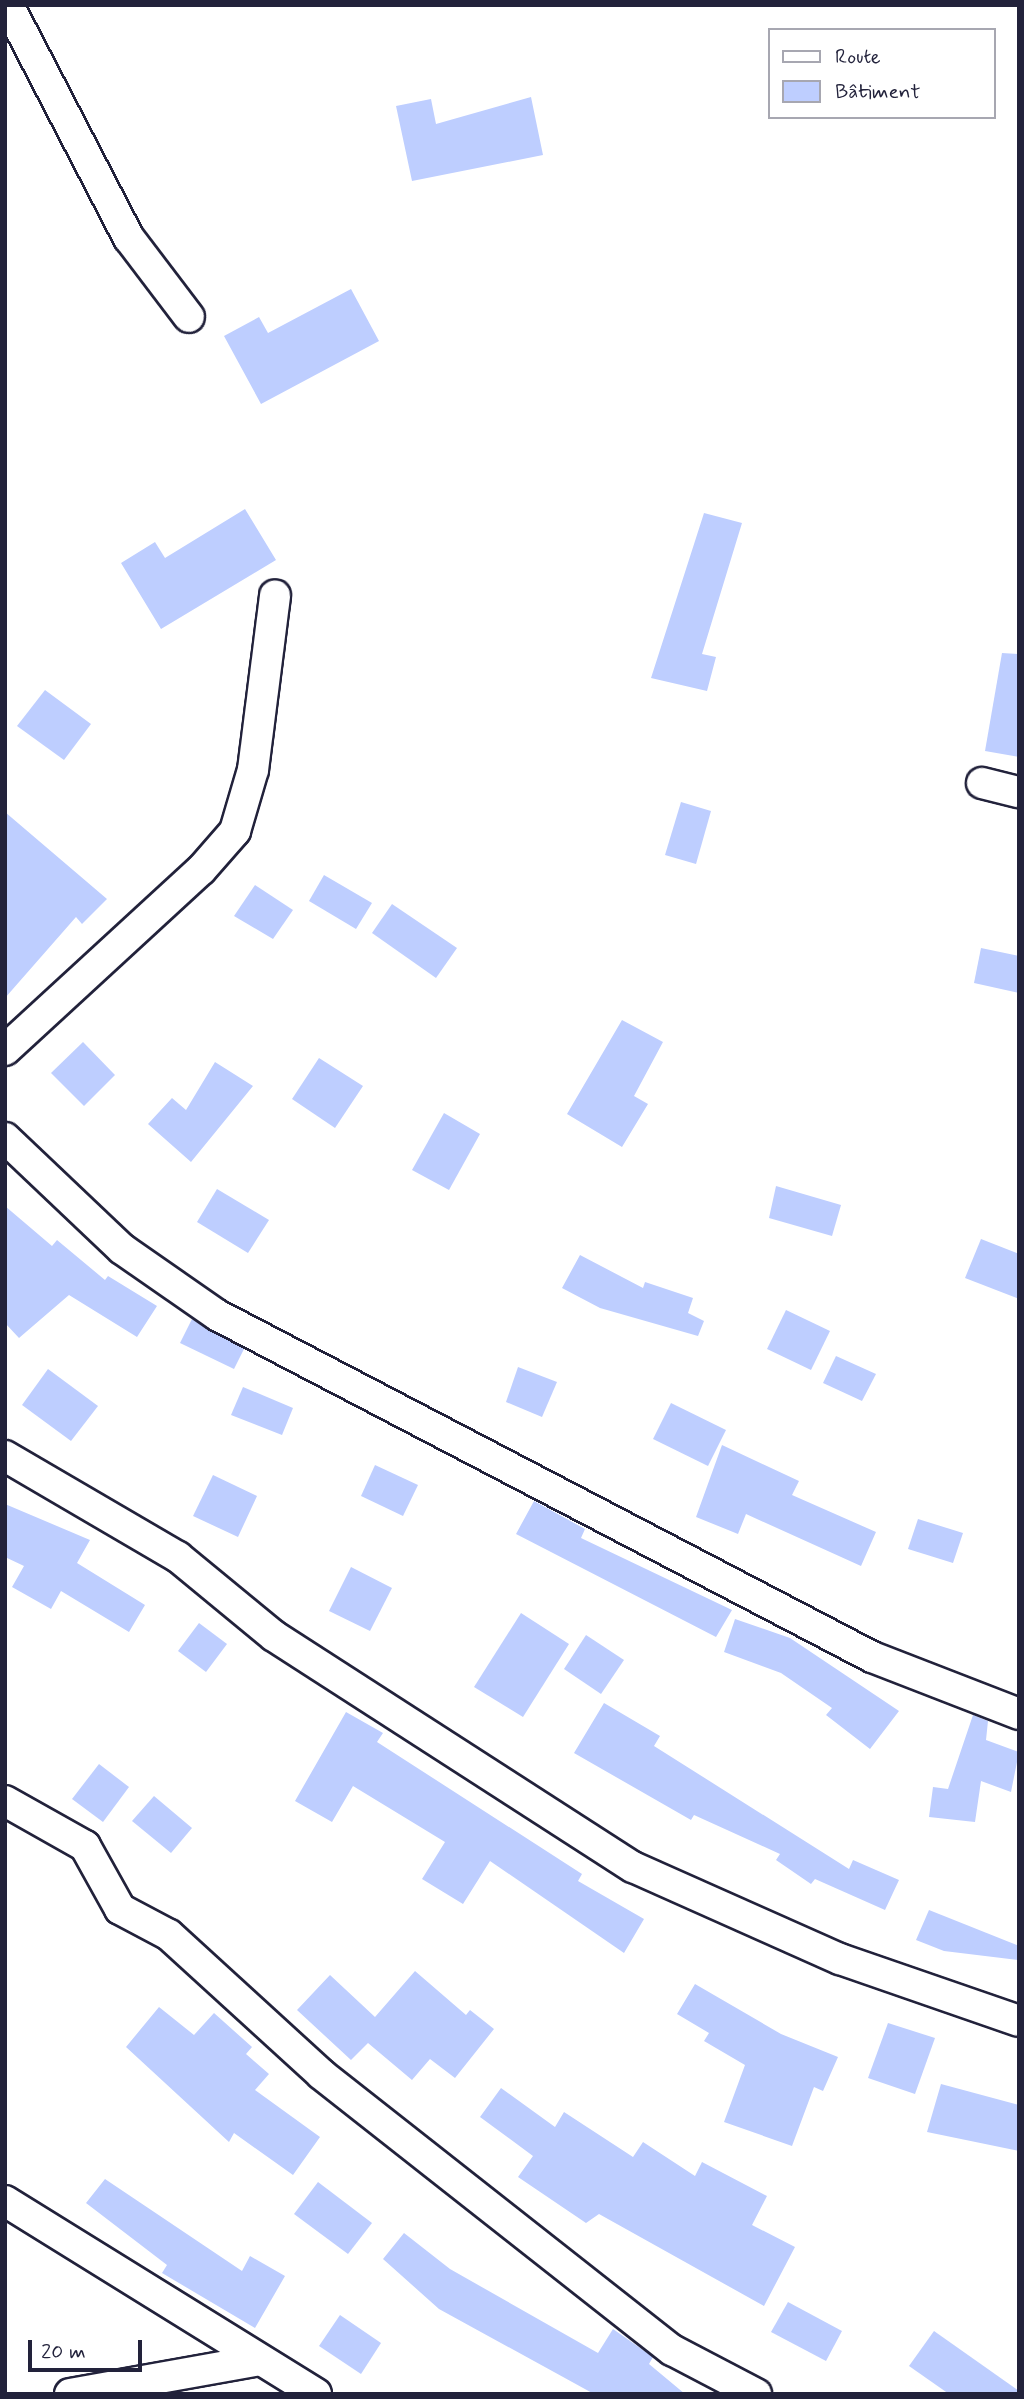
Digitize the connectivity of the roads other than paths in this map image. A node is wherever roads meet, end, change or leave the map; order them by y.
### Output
1 (8, 5) edge
2 (189, 317) dead end
3 (275, 595) dead end
4 (982, 783) dead end
5 (1019, 792) edge
6 (5, 1050) edge
7 (5, 1138) edge
8 (5, 1456) edge
9 (1019, 1714) edge
10 (5, 1801) edge
11 (1019, 2021) edge
12 (5, 2201) edge
13 (256, 2361) junction
14 (70, 2394) edge
15 (316, 2394) edge
16 (756, 2394) edge

1 - 2 street
3 - 6 street
4 - 5 street
7 - 9 street
8 - 11 street
10 - 16 street
12 - 13 street
13 - 14 street
13 - 15 street

